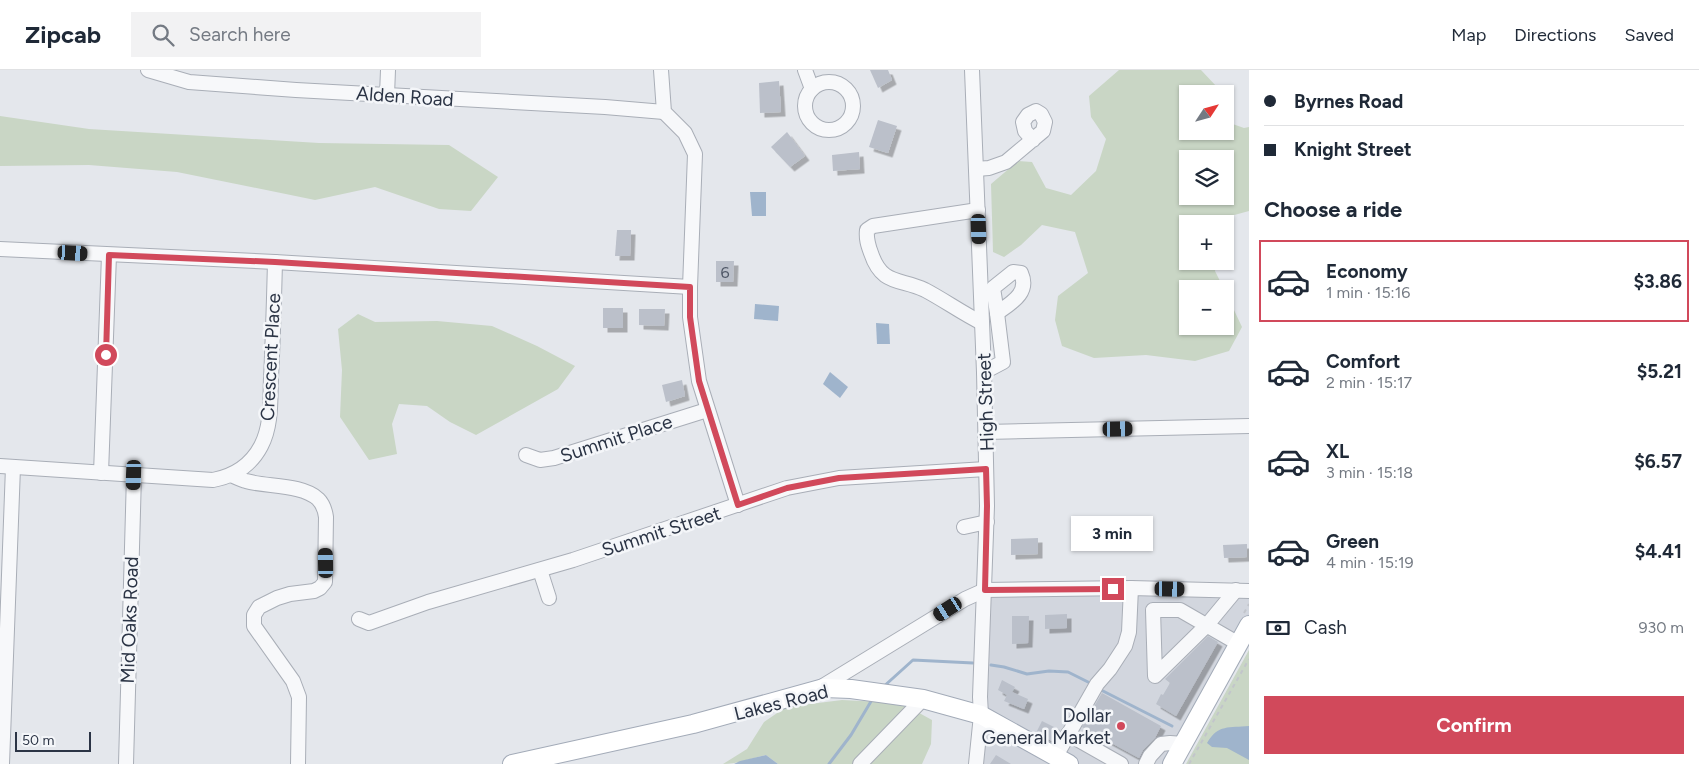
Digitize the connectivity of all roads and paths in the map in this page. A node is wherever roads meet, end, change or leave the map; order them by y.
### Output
1 (148, 70) edge
2 (388, 70) edge
3 (661, 70) edge
4 (805, 70) edge
5 (975, 70) edge
6 (812, 89) dead end
7 (387, 94) junction
8 (664, 112) junction
9 (1033, 140) dead end
10 (976, 169) junction
11 (978, 210) junction
12 (0, 249) edge
13 (109, 255) junction
14 (275, 262) junction
15 (690, 287) junction
16 (997, 313) dead end
17 (982, 323) junction
18 (984, 372) junction
19 (707, 410) junction
20 (1249, 426) edge
21 (986, 432) junction
22 (526, 455) dead end
23 (7, 466) edge
24 (986, 469) junction
25 (101, 473) junction
26 (134, 475) junction
27 (231, 475) junction
28 (738, 505) junction
29 (987, 522) junction
30 (964, 527) dead end
31 (540, 570) junction
32 (1131, 588) junction
33 (985, 590) junction
34 (1208, 590) junction
35 (1242, 591) edge
36 (550, 598) dead end
37 (359, 618) dead end
38 (1212, 620) junction
39 (1249, 625) edge
40 (1239, 644) junction
41 (1249, 659) edge
42 (816, 690) junction
43 (923, 699) junction
44 (981, 715) junction
45 (1068, 734) junction
46 (1183, 744) junction
47 (1062, 760) edge
48 (2, 764) edge
49 (126, 764) edge
50 (298, 764) edge
51 (512, 764) edge
52 (860, 764) edge
53 (976, 764) edge
54 (1121, 764) edge
55 (1146, 764) edge
56 (1172, 764) edge
57 (1190, 764) edge

1 - 7 street, Alden Road
2 - 7 street
3 - 8 street
4 - 6 street
5 - 10 street, High Street
7 - 8 street, Alden Road
8 - 15 street
9 - 10 street
10 - 11 street, High Street
11 - 17 street, High Street
11 - 17 street
12 - 13 street
13 - 14 street
13 - 25 street
14 - 15 street
14 - 27 street, Crescent Place
15 - 19 street
16 - 18 street
17 - 18 street, High Street
18 - 21 street, High Street
19 - 22 street, Summit Place
19 - 28 street
20 - 21 street
21 - 24 street, High Street
23 - 25 street, Crescent Place
23 - 48 street
24 - 28 street, Summit Street
24 - 29 street, High Street
25 - 26 street, Crescent Place
26 - 27 street, Crescent Place
26 - 49 street, Mid Oaks Road
27 - 50 street
28 - 31 street, Summit Street
29 - 30 street
29 - 33 street, High Street
31 - 36 street
31 - 37 street, Summit Street
32 - 33 street
32 - 34 street
32 - 45 street
33 - 42 street
33 - 44 street, High Street
34 - 35 street
34 - 38 street
35 - 38 street
38 - 38 street
38 - 40 street
39 - 40 main road
40 - 46 main road
41 - 57 path
42 - 43 main road, Lakes Road
42 - 51 main road, Lakes Road
43 - 44 main road, Lakes Road
43 - 52 street
44 - 47 main road, Lakes Road
44 - 53 street, High Street
45 - 47 street
45 - 54 street
46 - 55 street
46 - 56 main road

